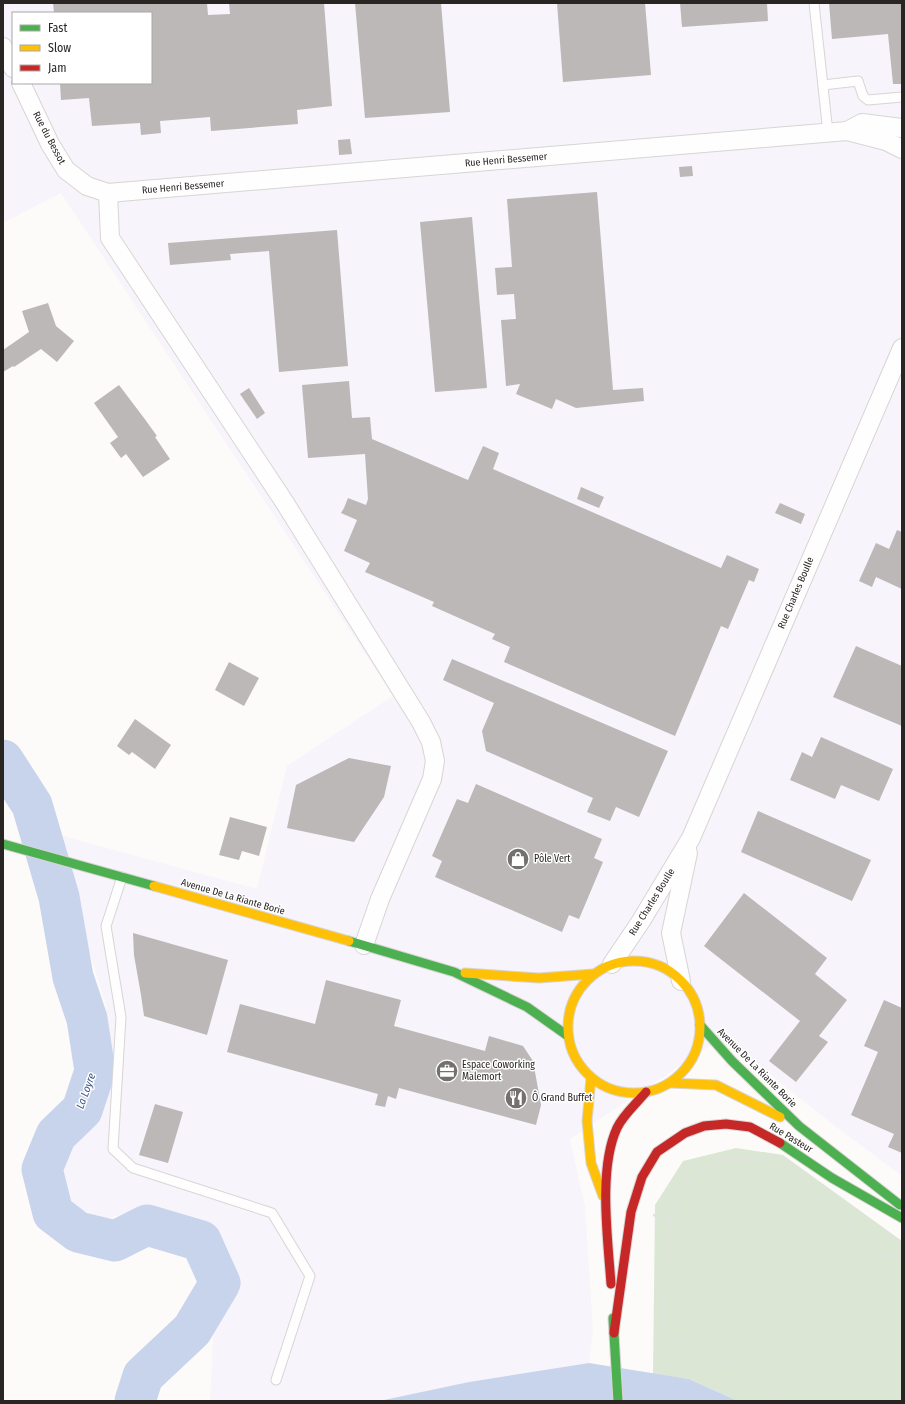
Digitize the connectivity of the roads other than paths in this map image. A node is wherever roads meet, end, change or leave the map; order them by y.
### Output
1 (814, 3) edge
2 (3, 47) edge
3 (12, 66) edge
4 (21, 84) edge
5 (823, 85) junction
6 (902, 97) edge
7 (902, 128) edge
8 (847, 131) junction
9 (828, 133) junction
10 (902, 149) edge
11 (108, 193) junction
12 (902, 348) edge
13 (691, 838) junction
14 (4, 844) edge
15 (122, 877) junction
16 (364, 945) junction
17 (612, 964) junction
18 (454, 972) junction
19 (593, 974) junction
20 (681, 980) junction
21 (700, 1025) junction
22 (568, 1036) junction
23 (591, 1078) junction
24 (670, 1083) junction
25 (646, 1092) junction
26 (800, 1126) junction
27 (607, 1205) junction
28 (902, 1206) edge
29 (902, 1218) edge
30 (614, 1333) junction
31 (276, 1380) dead end
32 (618, 1401) edge

1 - 5 lane
2 - 3 street
4 - 11 street, Rue du Bessot
5 - 6 lane
5 - 9 lane
7 - 8 street, Rue Henri Bessemer
8 - 9 street, Rue Henri Bessemer
8 - 10 street
9 - 11 street, Rue Henri Bessemer
11 - 16 street
12 - 13 street, Rue Charles Boulle
13 - 17 street, Rue Charles Boulle
13 - 20 street, Rue Charles Boulle
14 - 15 street, Avenue De La Riante Borie
15 - 16 street, Avenue De La Riante Borie
15 - 31 lane
16 - 18 street, Avenue De La Riante Borie
17 - 19 street
17 - 20 street
18 - 19 street, Avenue De La Riante Borie
18 - 22 street, Avenue De La Riante Borie
19 - 22 street
20 - 21 street
21 - 24 street
21 - 26 street, Avenue De La Riante Borie
22 - 23 street
23 - 25 street
23 - 27 street, Rue Pasteur
24 - 25 street
24 - 26 street, Avenue De La Riante Borie
25 - 27 street, Rue Pasteur
26 - 28 street, Avenue De La Riante Borie
27 - 30 street, Rue Pasteur
29 - 30 street, Rue Pasteur
30 - 32 street, Rue Pasteur

